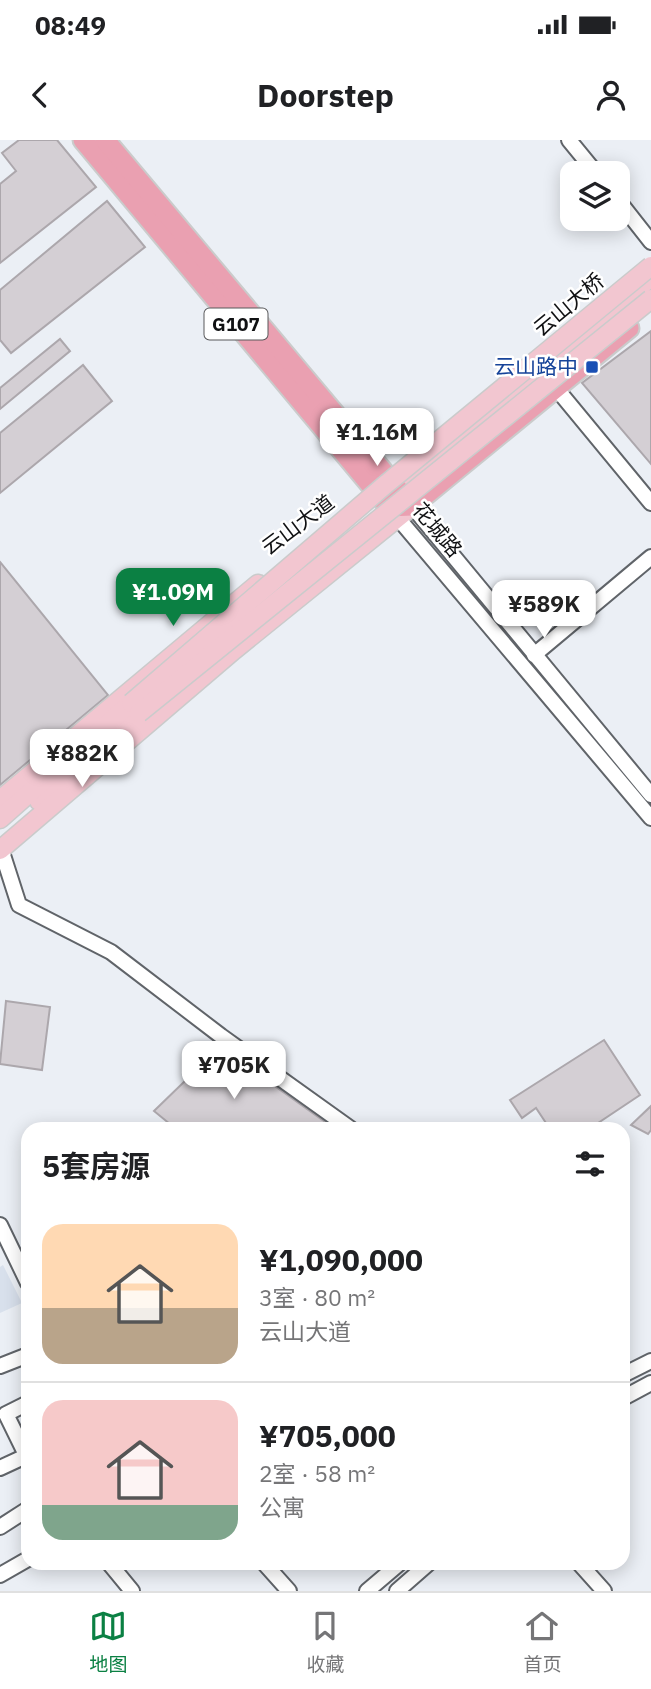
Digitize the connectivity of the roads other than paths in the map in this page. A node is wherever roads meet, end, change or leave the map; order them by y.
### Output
1 (83, 140) edge
2 (105, 140) edge
3 (569, 140) edge
4 (586, 161) edge
5 (630, 215) edge
6 (651, 242) edge
7 (651, 256) edge
8 (651, 266) edge
9 (651, 277) edge
10 (651, 286) edge
11 (651, 299) edge
12 (651, 309) edge
13 (544, 380) junction
14 (392, 498) junction
15 (651, 503) edge
16 (651, 556) edge
17 (534, 655) junction
18 (135, 708) junction
19 (651, 795) edge
20 (0, 800) edge
21 (651, 818) edge
22 (0, 820) edge
23 (0, 836) edge
24 (0, 849) edge
25 (341, 1122) edge
26 (0, 1225) edge
27 (21, 1265) edge
28 (21, 1358) edge
29 (651, 1361) edge
30 (0, 1366) edge
31 (630, 1372) edge
32 (651, 1383) edge
33 (630, 1394) edge
34 (21, 1404) edge
35 (3, 1408) edge
36 (21, 1445) edge
37 (21, 1459) edge
38 (0, 1468) edge
39 (21, 1514) edge
40 (0, 1527) edge
41 (21, 1563) edge
42 (115, 1570) edge
43 (270, 1570) edge
44 (392, 1570) edge
45 (421, 1570) edge
46 (585, 1570) edge
47 (0, 1575) edge
48 (132, 1591) edge
49 (289, 1591) edge
50 (368, 1591) edge
51 (397, 1591) edge
52 (604, 1591) edge

1 - 14 highway, 花城路 / G107
2 - 14 highway, 花城路 / G107
3 - 4 street
5 - 6 street
7 - 14 highway, 云山大道
8 - 18 main road, 云山大桥, bridge
9 - 13 main road
10 - 13 main road
11 - 18 main road, bridge
12 - 13 highway, 云山大道
13 - 14 main road
13 - 14 highway, 云山大道
13 - 15 street
14 - 17 street, 花城路
14 - 20 main road, 云山大道
14 - 21 street, 花城路
14 - 24 main road
16 - 17 street
17 - 19 street, 花城路
18 - 22 main road
18 - 23 main road
24 - 25 street
26 - 27 street
28 - 30 street
29 - 31 street
32 - 33 street
34 - 35 street
35 - 36 street
37 - 38 street
39 - 40 street
41 - 47 street
42 - 48 street
43 - 49 street
44 - 50 street
45 - 51 street
46 - 52 street

